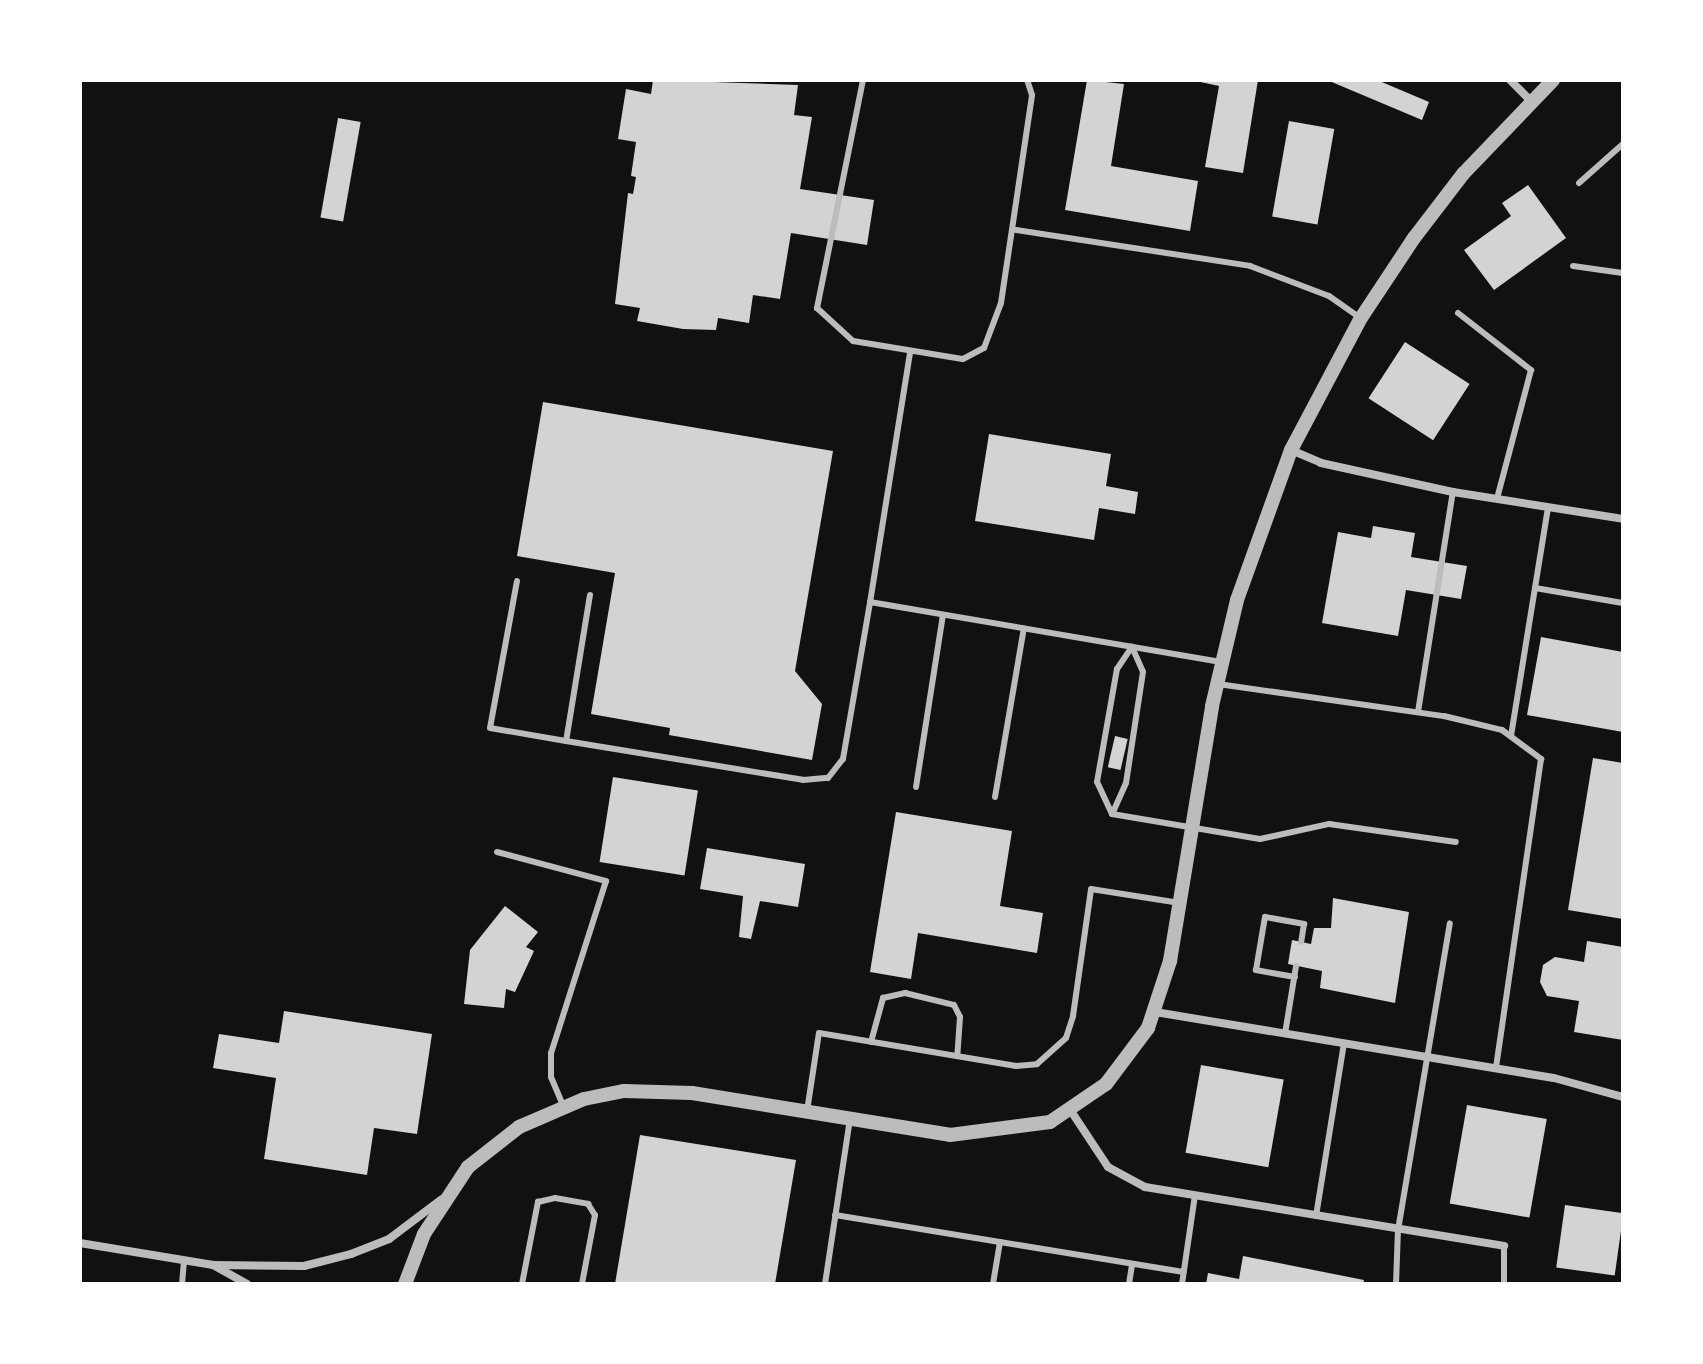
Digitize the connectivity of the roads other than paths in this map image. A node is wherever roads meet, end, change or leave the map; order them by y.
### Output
1 (863, 80) edge
2 (1027, 80) edge
3 (1510, 80) edge
4 (1553, 80) edge
5 (1531, 101) junction
6 (1623, 144) edge
7 (1579, 183) dead end
8 (1016, 230) junction
9 (1573, 266) dead end
10 (1623, 273) edge
11 (1458, 313) dead end
12 (1361, 318) junction
13 (910, 353) junction
14 (1291, 450) junction
15 (1453, 492) junction
16 (1497, 499) junction
17 (1548, 508) junction
18 (1623, 519) edge
19 (517, 581) dead end
20 (1535, 588) junction
21 (590, 595) dead end
22 (870, 602) junction
23 (1623, 603) edge
24 (943, 615) junction
25 (1024, 628) junction
26 (1132, 647) junction
27 (1222, 662) junction
28 (1218, 684) junction
29 (1418, 712) junction
30 (1511, 736) junction
31 (566, 741) junction
32 (916, 787) dead end
33 (995, 797) dead end
34 (1112, 814) junction
35 (1191, 827) junction
36 (1456, 842) dead end
37 (497, 852) dead end
38 (1180, 903) junction
39 (1450, 923) dead end
40 (1301, 942) dead end
41 (1296, 966) dead end
42 (1295, 977) junction
43 (1155, 1012) junction
44 (1285, 1034) junction
45 (871, 1042) junction
46 (1344, 1043) junction
47 (957, 1056) junction
48 (1428, 1057) junction
49 (1496, 1068) junction
50 (1623, 1097) edge
51 (563, 1105) junction
52 (807, 1111) junction
53 (1071, 1111) junction
54 (850, 1118) junction
55 (1195, 1195) junction
56 (445, 1196) junction
57 (835, 1215) junction
58 (1316, 1216) junction
59 (1398, 1230) junction
60 (1000, 1242) junction
61 (80, 1243) edge
62 (1504, 1246) joint
63 (184, 1260) junction
64 (1132, 1264) junction
65 (213, 1265) junction
66 (1184, 1272) junction
67 (182, 1284) edge
68 (247, 1284) edge
69 (405, 1284) edge
70 (522, 1284) edge
71 (582, 1284) edge
72 (825, 1284) edge
73 (993, 1284) edge
74 (1129, 1284) edge
75 (1182, 1284) edge
76 (1396, 1284) edge
77 (1504, 1284) edge

1 - 13 lane
2 - 8 lane
3 - 5 street
4 - 5 street
5 - 12 street
6 - 7 lane
8 - 12 lane
8 - 13 lane
9 - 10 lane
11 - 16 lane
12 - 14 street
13 - 22 lane
14 - 15 street
14 - 27 street
15 - 16 street
15 - 29 lane
16 - 17 street
17 - 18 street
17 - 20 lane
19 - 31 lane
20 - 23 lane
20 - 30 lane
21 - 31 lane
22 - 24 lane
22 - 31 lane
24 - 25 lane
24 - 32 lane
25 - 26 lane
25 - 33 lane
26 - 27 lane
26 - 34 lane
26 - 34 lane
27 - 28 street
28 - 29 lane
28 - 35 street
29 - 30 lane
30 - 49 lane
34 - 35 lane
35 - 36 lane
35 - 38 street
37 - 51 lane
38 - 43 street
38 - 47 lane
39 - 48 lane
40 - 42 lane
41 - 42 lane
42 - 44 lane
43 - 44 street
43 - 53 street
44 - 46 street
45 - 47 lane
45 - 47 lane
45 - 52 lane
46 - 48 street
46 - 58 lane
48 - 49 street
48 - 59 lane
49 - 50 street
51 - 52 street
51 - 56 street
52 - 54 street
53 - 54 street
53 - 55 street
54 - 57 lane
55 - 58 street
55 - 66 lane
56 - 65 street
56 - 69 street
57 - 60 lane
57 - 72 lane
58 - 59 street
59 - 62 street
59 - 76 lane
60 - 64 lane
60 - 73 lane
61 - 63 street
62 - 77 lane
63 - 65 street
63 - 67 lane
64 - 66 lane
64 - 74 lane
65 - 68 street
66 - 75 lane
70 - 71 lane

